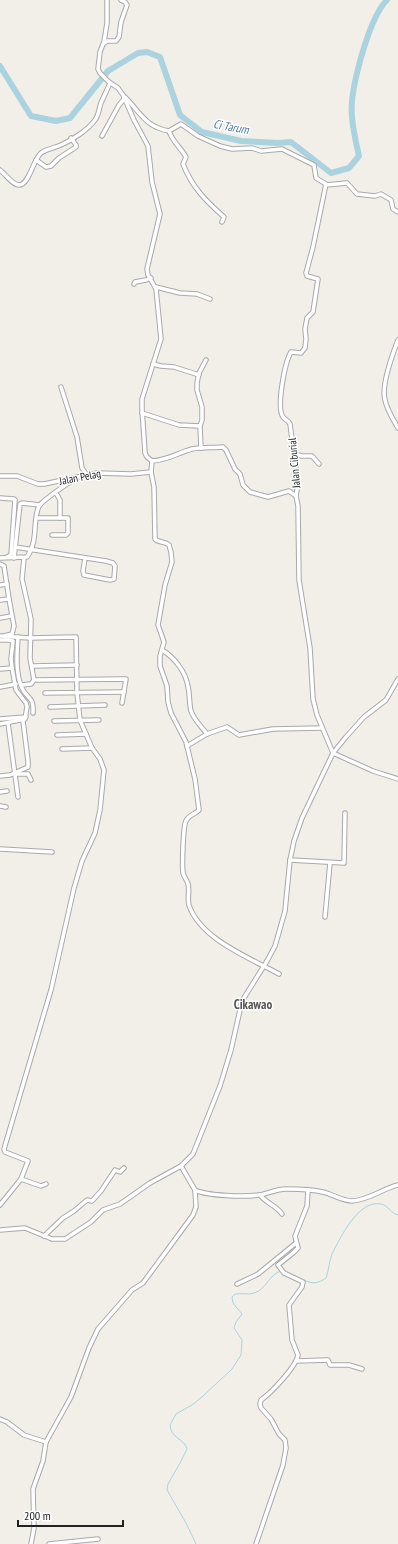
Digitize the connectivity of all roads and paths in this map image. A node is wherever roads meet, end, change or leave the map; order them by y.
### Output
1 (107, 0) edge
2 (121, 0) edge
3 (103, 44) junction
4 (109, 82) junction
5 (124, 96) junction
6 (169, 131) junction
7 (102, 136) dead end
8 (71, 138) junction
9 (36, 160) junction
10 (0, 170) edge
11 (326, 185) junction
12 (398, 212) edge
13 (222, 222) dead end
14 (151, 278) junction
15 (134, 284) dead end
16 (156, 287) junction
17 (210, 299) dead end
18 (398, 340) edge
19 (206, 360) dead end
20 (153, 364) junction
21 (199, 375) junction
22 (61, 387) dead end
23 (142, 413) junction
24 (200, 426) junction
25 (398, 428) edge
26 (201, 448) junction
27 (294, 454) junction
28 (152, 461) junction
29 (319, 464) dead end
30 (151, 472) junction
31 (86, 474) junction
32 (0, 476) edge
33 (77, 477) junction
34 (56, 493) junction
35 (296, 496) junction
36 (0, 498) edge
37 (40, 505) junction
38 (37, 518) junction
39 (60, 518) junction
40 (52, 534) dead end
41 (15, 547) junction
42 (32, 548) junction
43 (0, 557) edge
44 (14, 558) junction
45 (24, 558) junction
46 (85, 558) junction
47 (0, 564) edge
48 (0, 569) edge
49 (5, 569) junction
50 (109, 580) junction
51 (7, 584) junction
52 (0, 585) edge
53 (107, 586) dead end
54 (9, 599) junction
55 (0, 600) edge
56 (11, 616) junction
57 (0, 618) edge
58 (18, 637) junction
59 (1, 638) edge
60 (30, 638) junction
61 (162, 650) junction
62 (76, 665) junction
63 (33, 666) dead end
64 (12, 668) junction
65 (0, 669) edge
66 (77, 679) junction
67 (398, 679) edge
68 (36, 680) dead end
69 (16, 684) junction
70 (21, 686) junction
71 (0, 687) edge
72 (124, 692) junction
73 (45, 693) dead end
74 (77, 693) junction
75 (122, 703) dead end
76 (78, 706) junction
77 (105, 706) dead end
78 (50, 707) dead end
79 (33, 713) dead end
80 (26, 717) junction
81 (0, 719) edge
82 (80, 720) junction
83 (99, 720) dead end
84 (23, 721) junction
85 (54, 721) dead end
86 (8, 723) junction
87 (0, 724) edge
88 (322, 728) junction
89 (86, 734) junction
90 (207, 734) junction
91 (57, 735) dead end
92 (187, 746) junction
93 (92, 748) junction
94 (62, 749) dead end
95 (333, 753) junction
96 (15, 774) junction
97 (0, 776) edge
98 (31, 780) dead end
99 (398, 780) edge
100 (7, 791) dead end
101 (0, 792) edge
102 (18, 797) dead end
103 (0, 806) edge
104 (6, 807) dead end
105 (345, 813) dead end
106 (0, 849) edge
107 (52, 852) dead end
108 (290, 860) junction
109 (330, 863) junction
110 (325, 917) dead end
111 (263, 967) junction
112 (279, 974) dead end
113 (181, 1166) junction
114 (124, 1168) dead end
115 (21, 1179) junction
116 (46, 1184) dead end
117 (398, 1185) edge
118 (195, 1190) junction
119 (308, 1190) junction
120 (260, 1195) junction
121 (0, 1205) edge
122 (282, 1214) dead end
123 (0, 1230) edge
124 (44, 1236) junction
125 (296, 1243) junction
126 (237, 1284) dead end
127 (296, 1361) junction
128 (362, 1369) dead end
129 (0, 1419) edge
130 (46, 1442) junction
131 (98, 1539) dead end
132 (31, 1544) edge
133 (49, 1544) edge
134 (256, 1544) edge

1 - 3 street
2 - 3 street
3 - 4 street
4 - 5 street
4 - 8 street
5 - 6 street
5 - 7 street
5 - 14 street
6 - 11 street
6 - 13 street
8 - 9 street
8 - 9 street
9 - 10 street
11 - 12 street
11 - 27 street, Jalan Ciburial
14 - 15 street
14 - 16 street
16 - 17 street
16 - 20 street
18 - 25 street
19 - 21 street
20 - 21 street
20 - 23 street
21 - 24 street
22 - 31 street
23 - 24 street
23 - 28 street
24 - 26 street
26 - 28 street
26 - 35 street
27 - 29 street
27 - 35 street, Jalan Ciburial
28 - 30 street
30 - 31 street, Jalan Pelag
30 - 61 street
31 - 33 street, Jalan Pelag
32 - 33 street, Jalan Pelag
33 - 34 street
34 - 37 street
34 - 39 street
35 - 88 street, Jalan Ciburial
36 - 43 street
37 - 38 street
37 - 41 street
38 - 39 street
38 - 42 street
39 - 40 street
41 - 42 street
41 - 44 street
42 - 45 street
42 - 46 street
43 - 44 street
44 - 45 street
45 - 60 street
46 - 50 street
46 - 50 street
47 - 49 street
48 - 49 street
49 - 51 street
50 - 53 street
51 - 52 street
51 - 54 street
54 - 55 street
54 - 56 street
56 - 57 street
56 - 59 street
58 - 59 street
58 - 60 street
58 - 70 street
59 - 64 street
60 - 62 street
60 - 70 street
61 - 90 street
61 - 92 street
62 - 63 street
62 - 66 street
64 - 65 street
64 - 69 street
66 - 68 street
66 - 72 street
66 - 74 street
67 - 95 street
69 - 71 street
69 - 80 street
70 - 79 street
72 - 74 street
72 - 75 street
73 - 74 street
74 - 76 street
76 - 77 street
76 - 78 street
76 - 82 street
80 - 81 street
80 - 84 street
82 - 83 street
82 - 85 street
82 - 89 street
84 - 86 street
84 - 96 street
86 - 87 street
86 - 96 street
88 - 90 street
88 - 95 street, Jalan Ciburial
89 - 91 street
89 - 93 street
90 - 92 street
92 - 111 street
93 - 94 street
93 - 115 street
95 - 99 street
95 - 108 street
96 - 97 street
96 - 98 street
96 - 102 street
100 - 101 street
103 - 104 street
105 - 109 street
106 - 107 street
108 - 109 street
108 - 111 street
109 - 110 street
111 - 112 street
111 - 113 street
113 - 118 street
113 - 124 street
114 - 124 street
115 - 116 street
115 - 121 street
117 - 119 street
118 - 120 street
118 - 130 street
119 - 120 street
119 - 125 street
120 - 122 street
123 - 124 street
125 - 126 street
125 - 127 street
127 - 128 street
127 - 134 street
129 - 130 street
130 - 132 street
131 - 133 street

